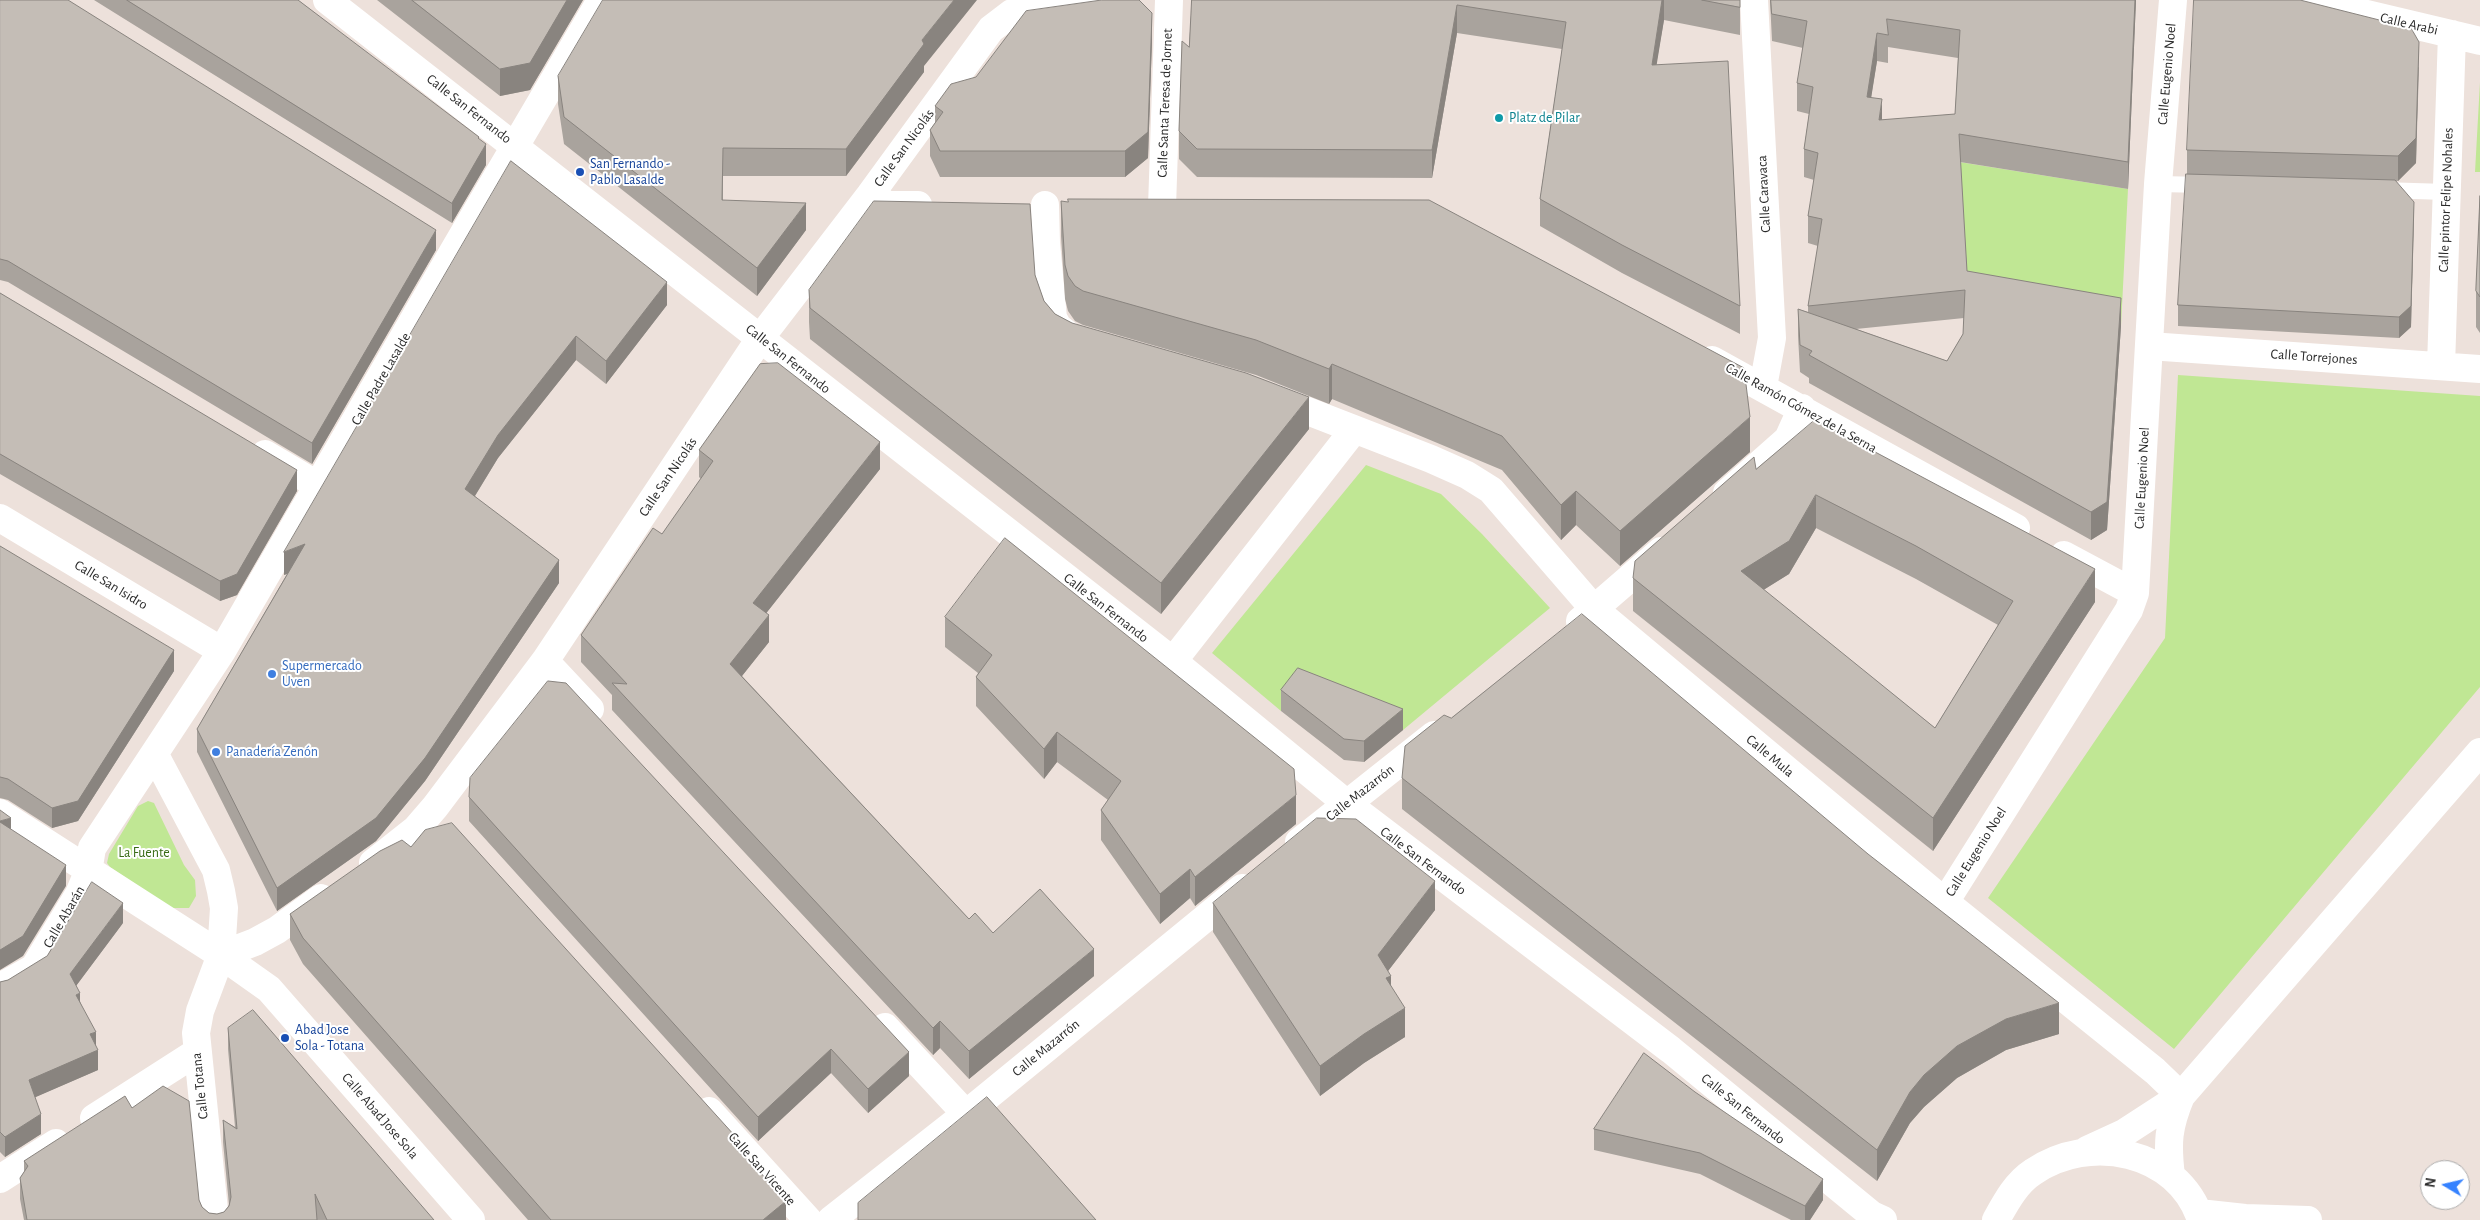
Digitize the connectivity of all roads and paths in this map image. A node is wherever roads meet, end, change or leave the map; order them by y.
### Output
1 (327, 0) edge
2 (602, 0) edge
3 (1099, 0) edge
4 (1169, 0) edge
5 (1754, 0) edge
6 (2173, 0) edge
7 (2308, 0) edge
8 (2452, 34) junction
9 (2480, 42) edge
10 (516, 146) junction
11 (2158, 184) junction
12 (2218, 185) edge
13 (2367, 190) edge
14 (2446, 192) junction
15 (870, 195) junction
16 (947, 205) edge
17 (1016, 205) edge
18 (1045, 206) junction
19 (1074, 206) edge
20 (1133, 206) edge
21 (1162, 207) junction
22 (1191, 207) edge
23 (761, 338) junction
24 (1095, 346) edge
25 (2149, 346) junction
26 (1694, 350) edge
27 (2441, 366) junction
28 (2480, 369) edge
29 (1763, 386) junction
30 (1251, 390) edge
31 (1802, 408) junction
32 (1353, 431) junction
33 (243, 441) edge
34 (319, 486) junction
35 (1708, 509) edge
36 (0, 518) edge
37 (1679, 535) edge
38 (2135, 593) junction
39 (1594, 609) junction
40 (1563, 634) edge
41 (222, 651) junction
42 (545, 661) junction
43 (1173, 661) junction
44 (1455, 718) edge
45 (606, 727) edge
46 (2480, 752) edge
47 (155, 755) junction
48 (1346, 803) junction
49 (435, 807) junction
50 (0, 813) edge
51 (455, 829) edge
52 (88, 872) junction
53 (1945, 902) junction
54 (221, 955) junction
55 (0, 986) edge
56 (871, 1012) edge
57 (196, 1052) junction
58 (695, 1095) edge
59 (2181, 1096) junction
60 (966, 1114) junction
61 (2087, 1150) junction
62 (2171, 1176) junction
63 (0, 1178) edge
64 (2200, 1216) edge
65 (214, 1220) edge
66 (471, 1220) edge
67 (808, 1220) edge
68 (831, 1220) edge
69 (1883, 1220) edge
70 (1996, 1220) edge
71 (2308, 1220) edge

1 - 10 street, Calle San Fernando
2 - 10 street, Calle Padre Lasalde
3 - 15 street, Calle San Nicolás
4 - 21 street, Calle Santa Teresa de Jornet
5 - 29 street, Calle Caravaca
6 - 11 street, Calle Eugenio Noel
7 - 8 street, Calle Arabi
8 - 9 street, Calle Arabi
8 - 14 street, Calle pintor Felipe Nohales
10 - 23 street, Calle San Fernando
10 - 34 street, Calle Padre Lasalde
11 - 12 lane
11 - 25 street, Calle Eugenio Noel
13 - 14 lane
14 - 27 street, Calle pintor Felipe Nohales
15 - 16 street
15 - 23 street, Calle San Nicolás
17 - 18 street
18 - 19 street
18 - 24 street
20 - 21 street
21 - 22 street
23 - 42 street, Calle San Nicolás
23 - 43 street, Calle San Fernando
25 - 27 street, Calle Torrejones
25 - 38 street, Calle Eugenio Noel
26 - 29 street, Calle Ramón Gómez de la Serna
27 - 28 street, Calle Torrejones
29 - 31 street, Calle Ramón Gómez de la Serna
30 - 32 street, Calle Mula
31 - 35 street
31 - 38 street, Calle Ramón Gómez de la Serna
32 - 39 street, Calle Mula
32 - 43 street
33 - 34 street
34 - 41 street, Calle Padre Lasalde
36 - 41 street, Calle San Isidro
37 - 39 street
38 - 53 street, Calle Eugenio Noel
39 - 40 street
39 - 53 street, Calle Mula
41 - 47 street, Calle Padre Lasalde
42 - 45 street
42 - 49 street, Calle San Nicolás
43 - 48 street, Calle San Fernando
44 - 48 street, Calle Mazarrón
46 - 59 street
47 - 52 street, Calle Abarán
47 - 54 street
48 - 60 street, Calle Mazarrón
48 - 69 street, Calle San Fernando
49 - 51 street
49 - 54 street, Calle San Nicolás
50 - 52 street, Calle Abad Jose Sola
52 - 54 street, Calle Abad Jose Sola
52 - 55 street, Calle Abarán
53 - 59 street, Calle Mula
54 - 57 street, Calle Totana
54 - 66 street, Calle Abad Jose Sola
56 - 60 street
57 - 63 street
57 - 65 street, Calle Totana
58 - 67 street, Calle San Vicente
59 - 61 street
59 - 62 street
60 - 68 street, Calle Mazarrón
61 - 62 street
61 - 70 street
62 - 64 street
64 - 71 street

